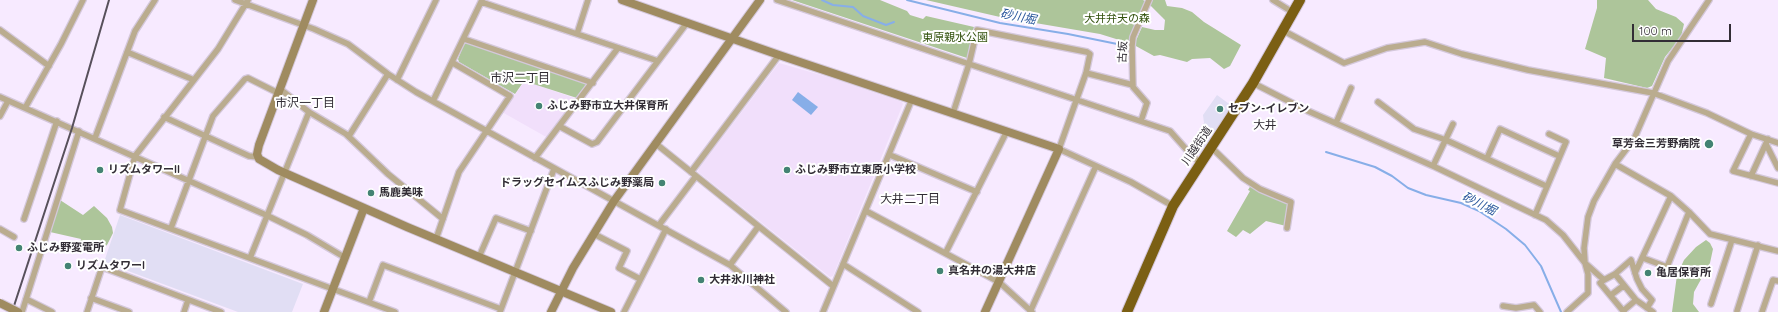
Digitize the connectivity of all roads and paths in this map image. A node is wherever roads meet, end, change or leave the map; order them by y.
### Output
1 (83, 0) edge
2 (155, 0) edge
3 (235, 0) edge
4 (313, 0) edge
5 (436, 0) edge
6 (588, 0) edge
7 (622, 0) edge
8 (760, 0) edge
9 (777, 0) edge
10 (1148, 0) edge
11 (1273, 0) edge
12 (1300, 0) edge
13 (1709, 0) edge
14 (482, 1) edge
15 (247, 2) edge
16 (1294, 13) junction
17 (686, 24) junction
18 (304, 25) junction
19 (0, 30) edge
20 (1284, 31) junction
21 (577, 34) junction
22 (731, 38) junction
23 (464, 40) junction
24 (618, 48) junction
25 (127, 52) junction
26 (779, 55) junction
27 (658, 62) junction
28 (453, 63) junction
29 (970, 64) junction
30 (48, 66) junction
31 (1086, 73) junction
32 (388, 74) junction
33 (194, 80) junction
34 (397, 80) junction
35 (593, 83) junction
36 (1253, 83) junction
37 (1133, 85) junction
38 (1351, 88) dead end
39 (279, 91) junction
40 (1653, 93) junction
41 (0, 97) edge
42 (912, 99) junction
43 (8, 101) junction
44 (433, 101) junction
45 (1077, 101) junction
46 (1378, 102) dead end
47 (25, 108) junction
48 (309, 112) junction
49 (953, 113) junction
50 (0, 116) edge
51 (164, 117) junction
52 (1141, 121) junction
53 (57, 122) junction
54 (1336, 123) junction
55 (1453, 124) dead end
56 (559, 126) junction
57 (79, 131) junction
58 (486, 131) junction
59 (1007, 131) junction
60 (1549, 134) dead end
61 (1751, 134) junction
62 (349, 136) junction
63 (205, 137) junction
64 (95, 138) junction
65 (1446, 140) junction
66 (1767, 142) junction
67 (655, 143) junction
68 (1778, 143) edge
69 (1212, 147) junction
70 (1059, 149) junction
71 (890, 155) junction
72 (135, 156) junction
73 (1559, 156) junction
74 (258, 157) junction
75 (535, 158) junction
76 (1487, 158) junction
77 (1200, 162) junction
78 (1615, 164) junction
79 (1096, 166) junction
80 (1433, 166) junction
81 (1778, 168) edge
82 (554, 169) junction
83 (284, 172) junction
84 (693, 174) junction
85 (1751, 176) junction
86 (189, 180) junction
87 (1778, 183) edge
88 (1546, 186) junction
89 (977, 192) junction
90 (1671, 196) junction
91 (614, 201) junction
92 (1173, 206) junction
93 (364, 208) junction
94 (866, 211) junction
95 (1689, 212) junction
96 (266, 215) junction
97 (1536, 215) junction
98 (24, 219) dead end
99 (443, 219) junction
100 (659, 225) junction
101 (758, 227) junction
102 (171, 228) junction
103 (1287, 228) dead end
104 (0, 229) edge
105 (666, 230) junction
106 (531, 231) junction
107 (594, 234) junction
108 (14, 238) dead end
109 (436, 239) junction
110 (1732, 240) junction
111 (1758, 245) junction
112 (1778, 251) edge
113 (946, 252) junction
114 (479, 257) junction
115 (250, 258) junction
116 (344, 258) junction
117 (1643, 258) junction
118 (1585, 263) junction
119 (730, 264) junction
120 (843, 264) junction
121 (516, 273) junction
122 (1635, 273) junction
123 (1615, 274) junction
124 (640, 279) junction
125 (1604, 280) junction
126 (1778, 281) edge
127 (999, 282) junction
128 (833, 286) junction
129 (1623, 286) junction
130 (332, 288) junction
131 (560, 292) junction
132 (1611, 295) junction
133 (91, 298) junction
134 (26, 299) junction
135 (188, 300) junction
136 (1636, 300) junction
137 (369, 302) junction
138 (0, 303) edge
139 (1711, 304) dead end
140 (1503, 306) dead end
141 (778, 309) edge
142 (501, 311) edge
143 (1031, 311) edge
144 (1623, 311) edge
145 (1651, 311) edge
146 (1737, 311) dead end
147 (18, 312) edge
148 (22, 312) edge
149 (52, 312) edge
150 (87, 312) edge
151 (129, 312) edge
152 (184, 312) edge
153 (221, 312) edge
154 (324, 312) edge
155 (395, 312) edge
156 (551, 312) edge
157 (611, 312) edge
158 (624, 312) edge
159 (786, 312) edge
160 (823, 312) edge
161 (918, 312) edge
162 (986, 312) edge
163 (1127, 312) edge
164 (1540, 312) edge
165 (1567, 312) edge
166 (1762, 312) edge

1 - 30 street
2 - 25 street
3 - 15 street
4 - 18 street
5 - 34 street
6 - 21 street
7 - 17 street
8 - 22 street
9 - 29 street
10 - 37 street, 古坂
11 - 16 street
12 - 16 highway, 川越街道
13 - 40 street
14 - 21 street
14 - 23 street
15 - 18 street
15 - 33 street
16 - 20 highway, 川越街道
17 - 22 street
17 - 27 street
18 - 32 street
18 - 39 street
19 - 30 street
20 - 36 highway, 川越街道
20 - 40 street
21 - 24 street
22 - 26 street
22 - 67 street
23 - 28 street
23 - 35 street
24 - 27 street
24 - 35 street
25 - 33 street
25 - 64 street
26 - 42 street
26 - 84 street
27 - 56 street
28 - 44 street
28 - 58 street
29 - 31 street
29 - 45 street
29 - 49 street
30 - 47 street
31 - 37 street
31 - 45 street
32 - 34 street
32 - 62 street
33 - 51 street
34 - 44 street
35 - 56 street
36 - 54 street
36 - 69 highway, 川越街道
37 - 52 street
38 - 54 street
39 - 48 street
39 - 63 street
39 - 74 street
40 - 61 street
40 - 78 street
41 - 43 street
42 - 49 street
42 - 71 street
43 - 47 street
43 - 50 street
44 - 58 street
45 - 52 street
45 - 70 street
46 - 65 street
47 - 53 street
48 - 62 street
48 - 83 street
49 - 59 street
51 - 63 street
51 - 72 street
52 - 77 street
53 - 57 street
53 - 98 street
54 - 80 street
55 - 65 street
56 - 75 street
57 - 64 street
57 - 134 street
58 - 75 street
58 - 99 street
59 - 70 street
59 - 89 street
60 - 73 street
61 - 66 street
61 - 85 street
62 - 99 street
63 - 74 street
63 - 86 street
64 - 72 street
65 - 76 street
65 - 80 street
66 - 68 street
66 - 81 street
66 - 85 street
67 - 84 street
67 - 91 street
69 - 77 highway, 川越街道
69 - 103 street
70 - 79 street
70 - 127 street
71 - 89 street
71 - 94 street
72 - 86 street
72 - 102 street
73 - 76 street
73 - 88 street
74 - 83 street
75 - 82 street
76 - 88 street
77 - 92 highway, 川越街道
78 - 90 street
78 - 118 street
79 - 92 street
79 - 143 street
80 - 97 street
82 - 91 street
82 - 106 street
83 - 93 street
83 - 96 street
84 - 100 street
84 - 101 street
85 - 87 street
86 - 96 street
86 - 102 street
88 - 97 street
89 - 113 street
90 - 95 street
90 - 117 street
91 - 100 street
91 - 107 street
92 - 163 highway, 川越街道
93 - 109 street
93 - 116 street
94 - 113 street
94 - 120 street
95 - 110 street
95 - 117 street
96 - 115 street
96 - 116 street
97 - 118 street
99 - 109 street
100 - 105 street
101 - 119 street
101 - 128 street
102 - 115 street
104 - 108 street
105 - 119 street
105 - 124 street
106 - 114 street
106 - 121 street
107 - 124 street
107 - 131 street
109 - 114 street
110 - 111 street
110 - 139 street
111 - 112 street
111 - 146 street
113 - 127 street
114 - 121 street
115 - 130 street
116 - 130 street
117 - 122 street
118 - 125 street
118 - 165 street
119 - 141 street
120 - 128 street
120 - 161 street
121 - 131 street
121 - 142 street
122 - 123 street
122 - 145 street
123 - 125 street
123 - 129 street
124 - 158 street
125 - 132 street
126 - 166 street
127 - 143 street
127 - 162 street
128 - 160 street
129 - 132 street
129 - 136 street
130 - 137 street
130 - 154 street
131 - 156 street
131 - 157 street
132 - 144 street
133 - 135 street
133 - 150 street
133 - 151 street
134 - 148 street
134 - 149 street
135 - 152 street
135 - 153 street
136 - 144 street
136 - 145 street
137 - 142 street
137 - 155 street
138 - 147 street, bridge
140 - 164 street
141 - 159 street

